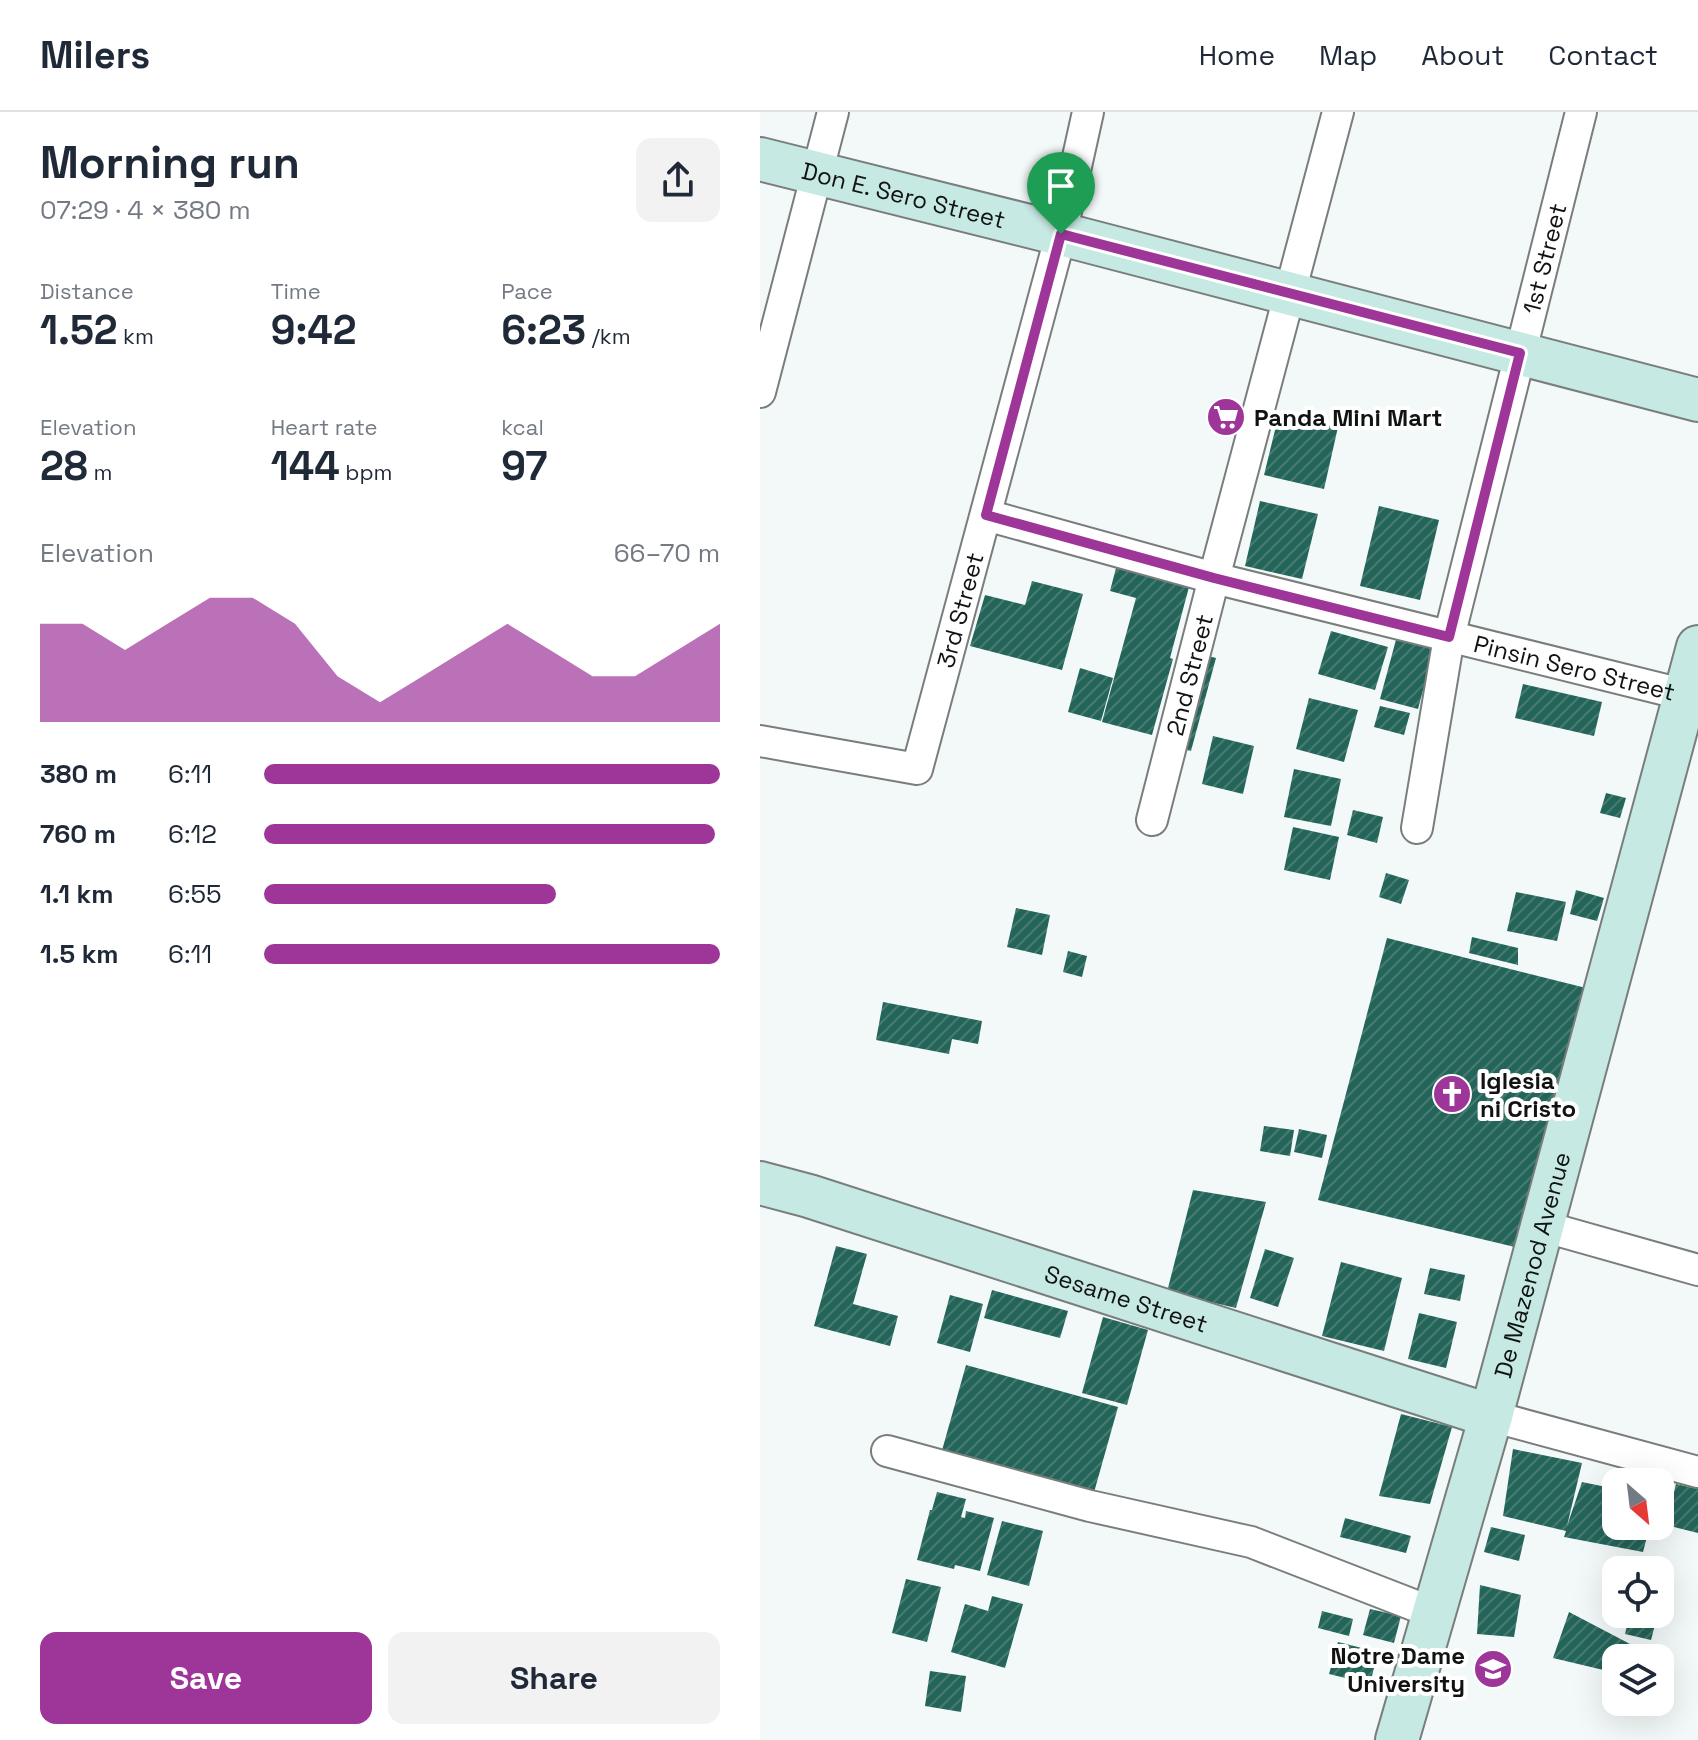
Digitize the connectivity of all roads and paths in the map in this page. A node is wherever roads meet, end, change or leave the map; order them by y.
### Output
1 (833, 112) edge
2 (1088, 112) edge
3 (1338, 112) edge
4 (1581, 112) edge
5 (760, 159) edge
6 (817, 174) junction
7 (1061, 234) junction
8 (1290, 294) junction
9 (1520, 353) junction
10 (760, 392) edge
11 (1698, 400) edge
12 (986, 515) junction
13 (1214, 578) junction
14 (1449, 637) junction
15 (1698, 647) edge
16 (1692, 697) edge
17 (760, 741) edge
18 (1152, 820) dead end
19 (1417, 828) dead end
20 (760, 1183) edge
21 (1542, 1226) junction
22 (1698, 1270) edge
23 (1491, 1416) junction
24 (887, 1451) dead end
25 (1698, 1472) edge
26 (1434, 1613) junction
27 (1397, 1740) edge

1 - 6 street
2 - 7 street, 3rd Street
3 - 8 street, 2nd Street
4 - 9 street, 1st Street
5 - 6 street, Don E. Sero Street
6 - 7 street, Don E. Sero Street
6 - 10 street
7 - 8 street, Don E. Sero Street
7 - 12 street, 3rd Street
8 - 9 street, Don E. Sero Street
8 - 13 street, 2nd Street
9 - 11 street, Don E. Sero Street
9 - 14 street, 1st Street
12 - 13 street, Pinsin Sero Street
12 - 17 street, 3rd Street
13 - 14 street, Pinsin Sero Street
13 - 18 street, 2nd Street
14 - 16 street, Pinsin Sero Street
14 - 19 street, 1st Street
15 - 16 street, De Mazenod Avenue
16 - 21 street, De Mazenod Avenue
20 - 23 street, Sesame Street
21 - 22 street
21 - 23 street, De Mazenod Avenue
23 - 25 street
23 - 26 street, De Mazenod Avenue
24 - 26 street
26 - 27 street, De Mazenod Avenue

